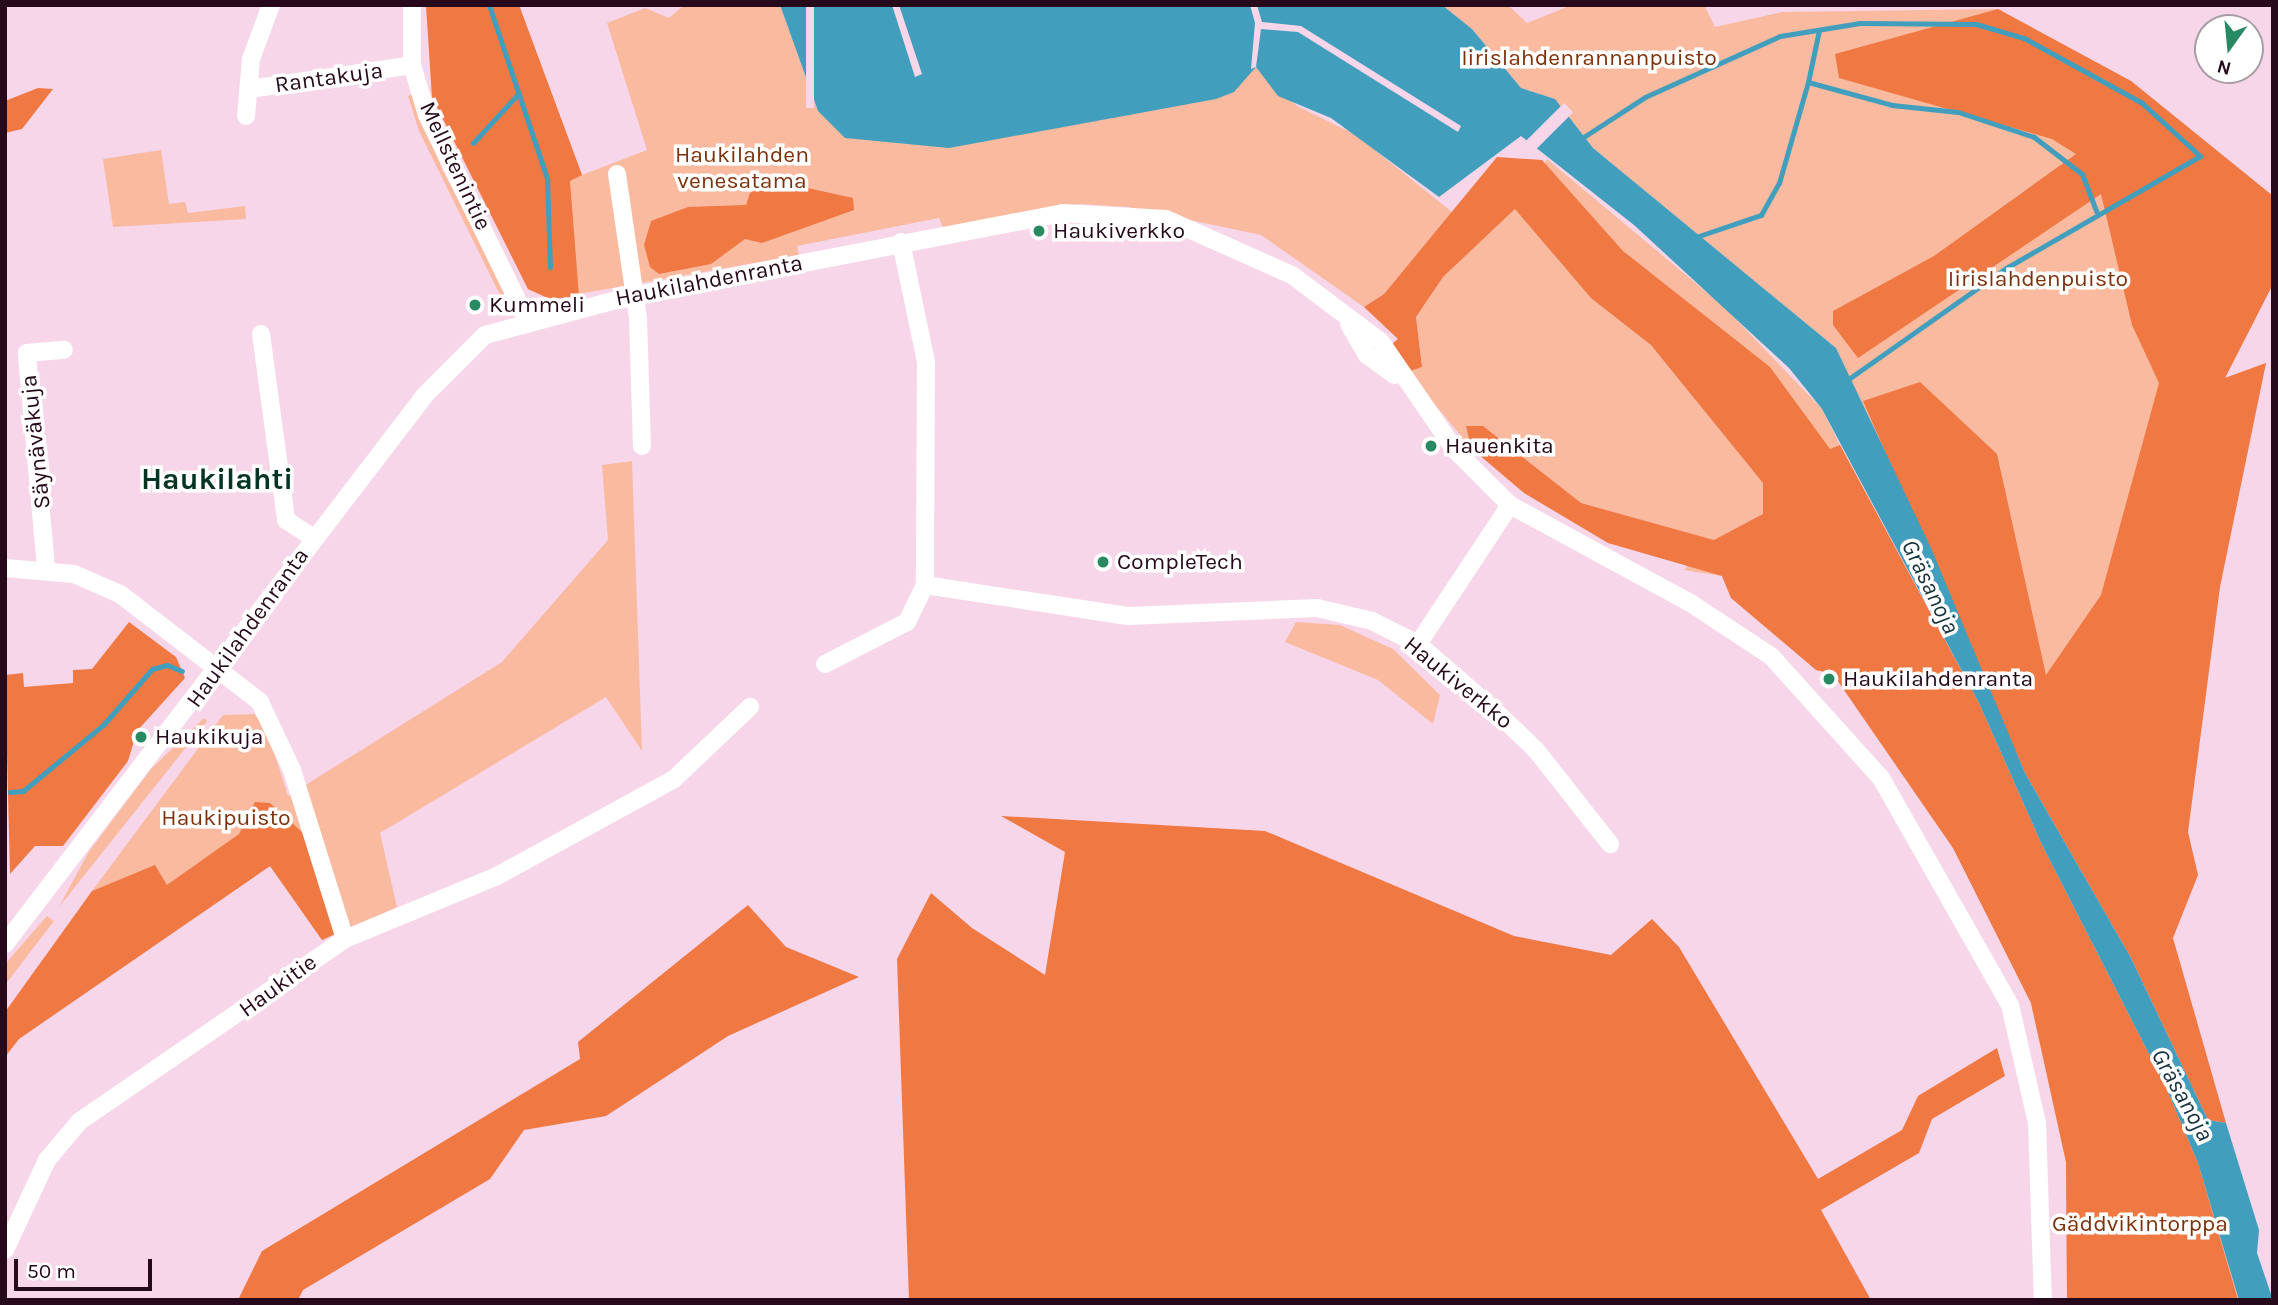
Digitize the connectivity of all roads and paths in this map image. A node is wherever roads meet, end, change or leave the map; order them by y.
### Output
1 (271, 5) edge
2 (412, 5) edge
3 (412, 65) junction
4 (250, 89) junction
5 (246, 116) dead end
6 (617, 174) dead end
7 (901, 242) junction
8 (632, 296) junction
9 (527, 320) junction
10 (261, 334) dead end
11 (64, 350) dead end
12 (642, 446) dead end
13 (1510, 505) junction
14 (314, 538) junction
15 (5, 568) edge
16 (46, 568) junction
17 (925, 585) junction
18 (1418, 644) junction
19 (825, 664) dead end
20 (218, 665) junction
21 (750, 707) dead end
22 (1610, 844) dead end
23 (345, 939) junction
24 (5, 944) edge
25 (5, 1250) edge
26 (2043, 1300) edge

1 - 4 street, Rantakuja
2 - 3 street, Mellstenintie
3 - 4 street, Rantakuja
3 - 9 street, Mellstenintie
4 - 5 street
6 - 8 street
7 - 8 street, Haukilahdenranta
7 - 13 street, Haukilahdenranta
7 - 17 street
8 - 9 street, Haukilahdenranta
8 - 12 street
9 - 14 street, Haukilahdenranta
10 - 14 street
11 - 16 street, Säynäväkuja
13 - 18 street
13 - 26 street, Haukilahdenranta
14 - 20 street, Haukilahdenranta
15 - 16 street
16 - 20 street
17 - 18 street, Haukiverkko
17 - 19 street
18 - 22 street, Haukiverkko
20 - 23 street
20 - 24 street, Haukilahdenranta
21 - 23 street
23 - 25 street, Haukitie

